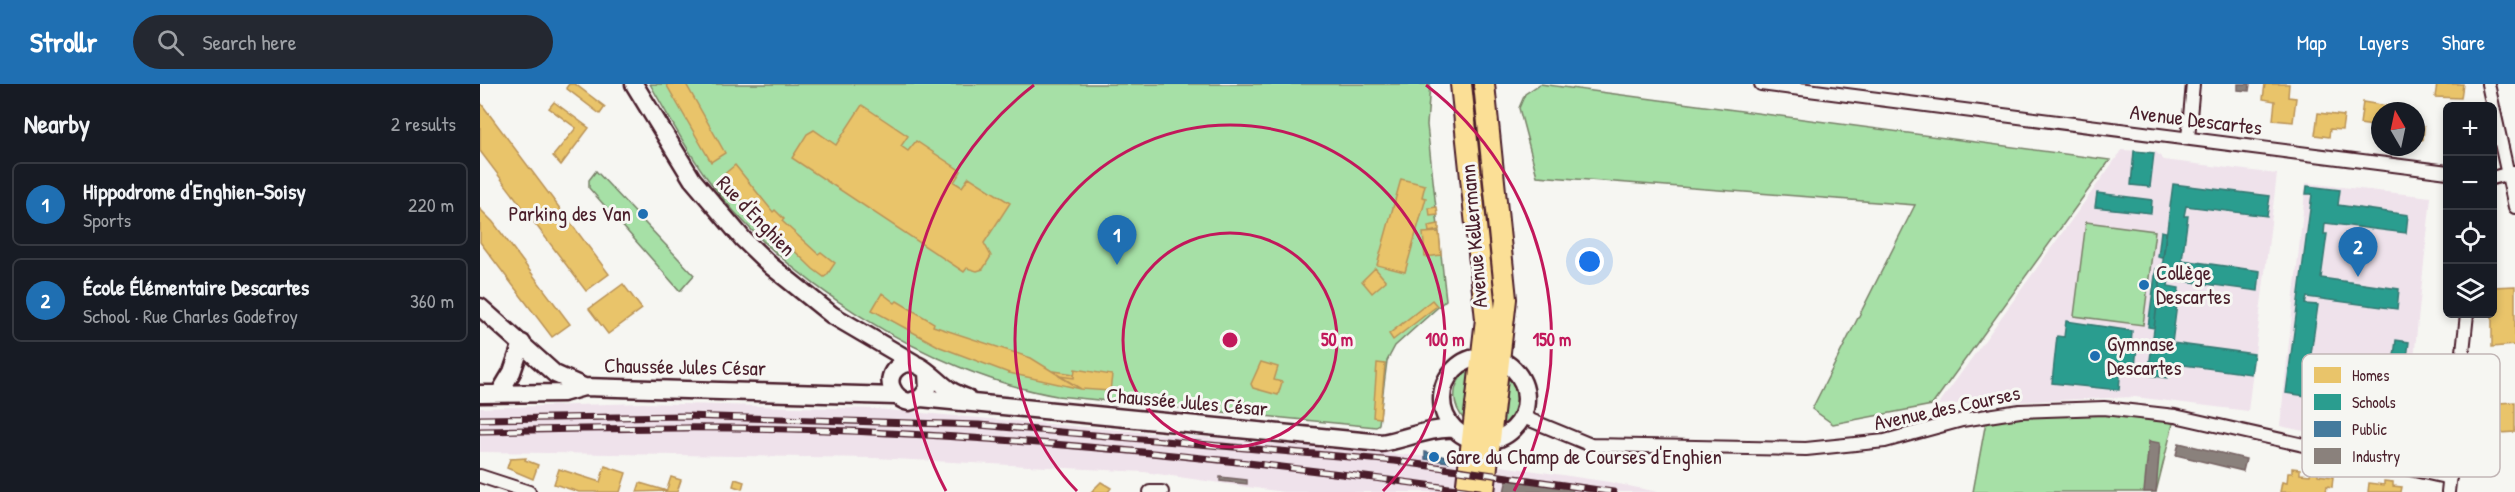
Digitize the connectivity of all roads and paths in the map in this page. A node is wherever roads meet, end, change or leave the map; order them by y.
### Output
1 (634, 84) edge
2 (1461, 84) edge
3 (1484, 84) edge
4 (1761, 84) edge
5 (2193, 84) edge
6 (2488, 84) edge
7 (2188, 138) junction
8 (2443, 171) edge
9 (2511, 173) edge
10 (2515, 207) edge
11 (480, 307) edge
12 (2467, 318) edge
13 (522, 343) junction
14 (881, 345) junction
15 (2463, 354) edge
16 (1491, 358) junction
17 (920, 368) junction
18 (893, 374) junction
19 (584, 387) junction
20 (500, 392) junction
21 (480, 394) edge
22 (871, 396) junction
23 (896, 396) junction
24 (921, 398) junction
25 (1442, 404) junction
26 (988, 406) junction
27 (1523, 417) junction
28 (1454, 429) junction
29 (1481, 441) junction
30 (1382, 443) junction
31 (2302, 445) edge
32 (480, 476) edge
33 (2446, 477) edge
34 (2450, 478) joint
35 (529, 492) edge
36 (1150, 492) edge
37 (1162, 492) edge
38 (1466, 492) edge
39 (1484, 492) edge
40 (2448, 492) edge

1 - 14 street, Rue d'Enghien
2 - 16 main road, Avenue Kellermann
3 - 16 main road, Avenue Kellermann
4 - 7 street, Avenue Descartes
5 - 7 street
6 - 9 street
7 - 8 street, Avenue Descartes
9 - 10 street
11 - 13 street
12 - 15 street
13 - 19 street
13 - 20 street
14 - 17 street, Rue d'Enghien
14 - 18 street, Rue d'Enghien
16 - 25 street
16 - 27 street
16 - 29 main road, Avenue Kellermann
17 - 18 street
17 - 24 street
17 - 26 street, Chaussée Jules César
18 - 22 street
18 - 23 street
19 - 20 street, Chaussée Jules César
19 - 22 street, Chaussée Jules César
20 - 21 street, Chaussée Jules César
22 - 23 street, Chaussée Jules César
23 - 24 street
24 - 26 street, Chaussée Jules César
25 - 28 street
25 - 30 street
26 - 30 street, Chaussée Jules César
27 - 29 street
27 - 31 street, Avenue des Courses
28 - 29 street
28 - 30 street, Chaussée Jules César
29 - 38 main road, Avenue Kellermann
29 - 39 main road, Avenue Kellermann
32 - 35 street
33 - 34 street, Avenue des Courses
34 - 40 street
36 - 37 street

